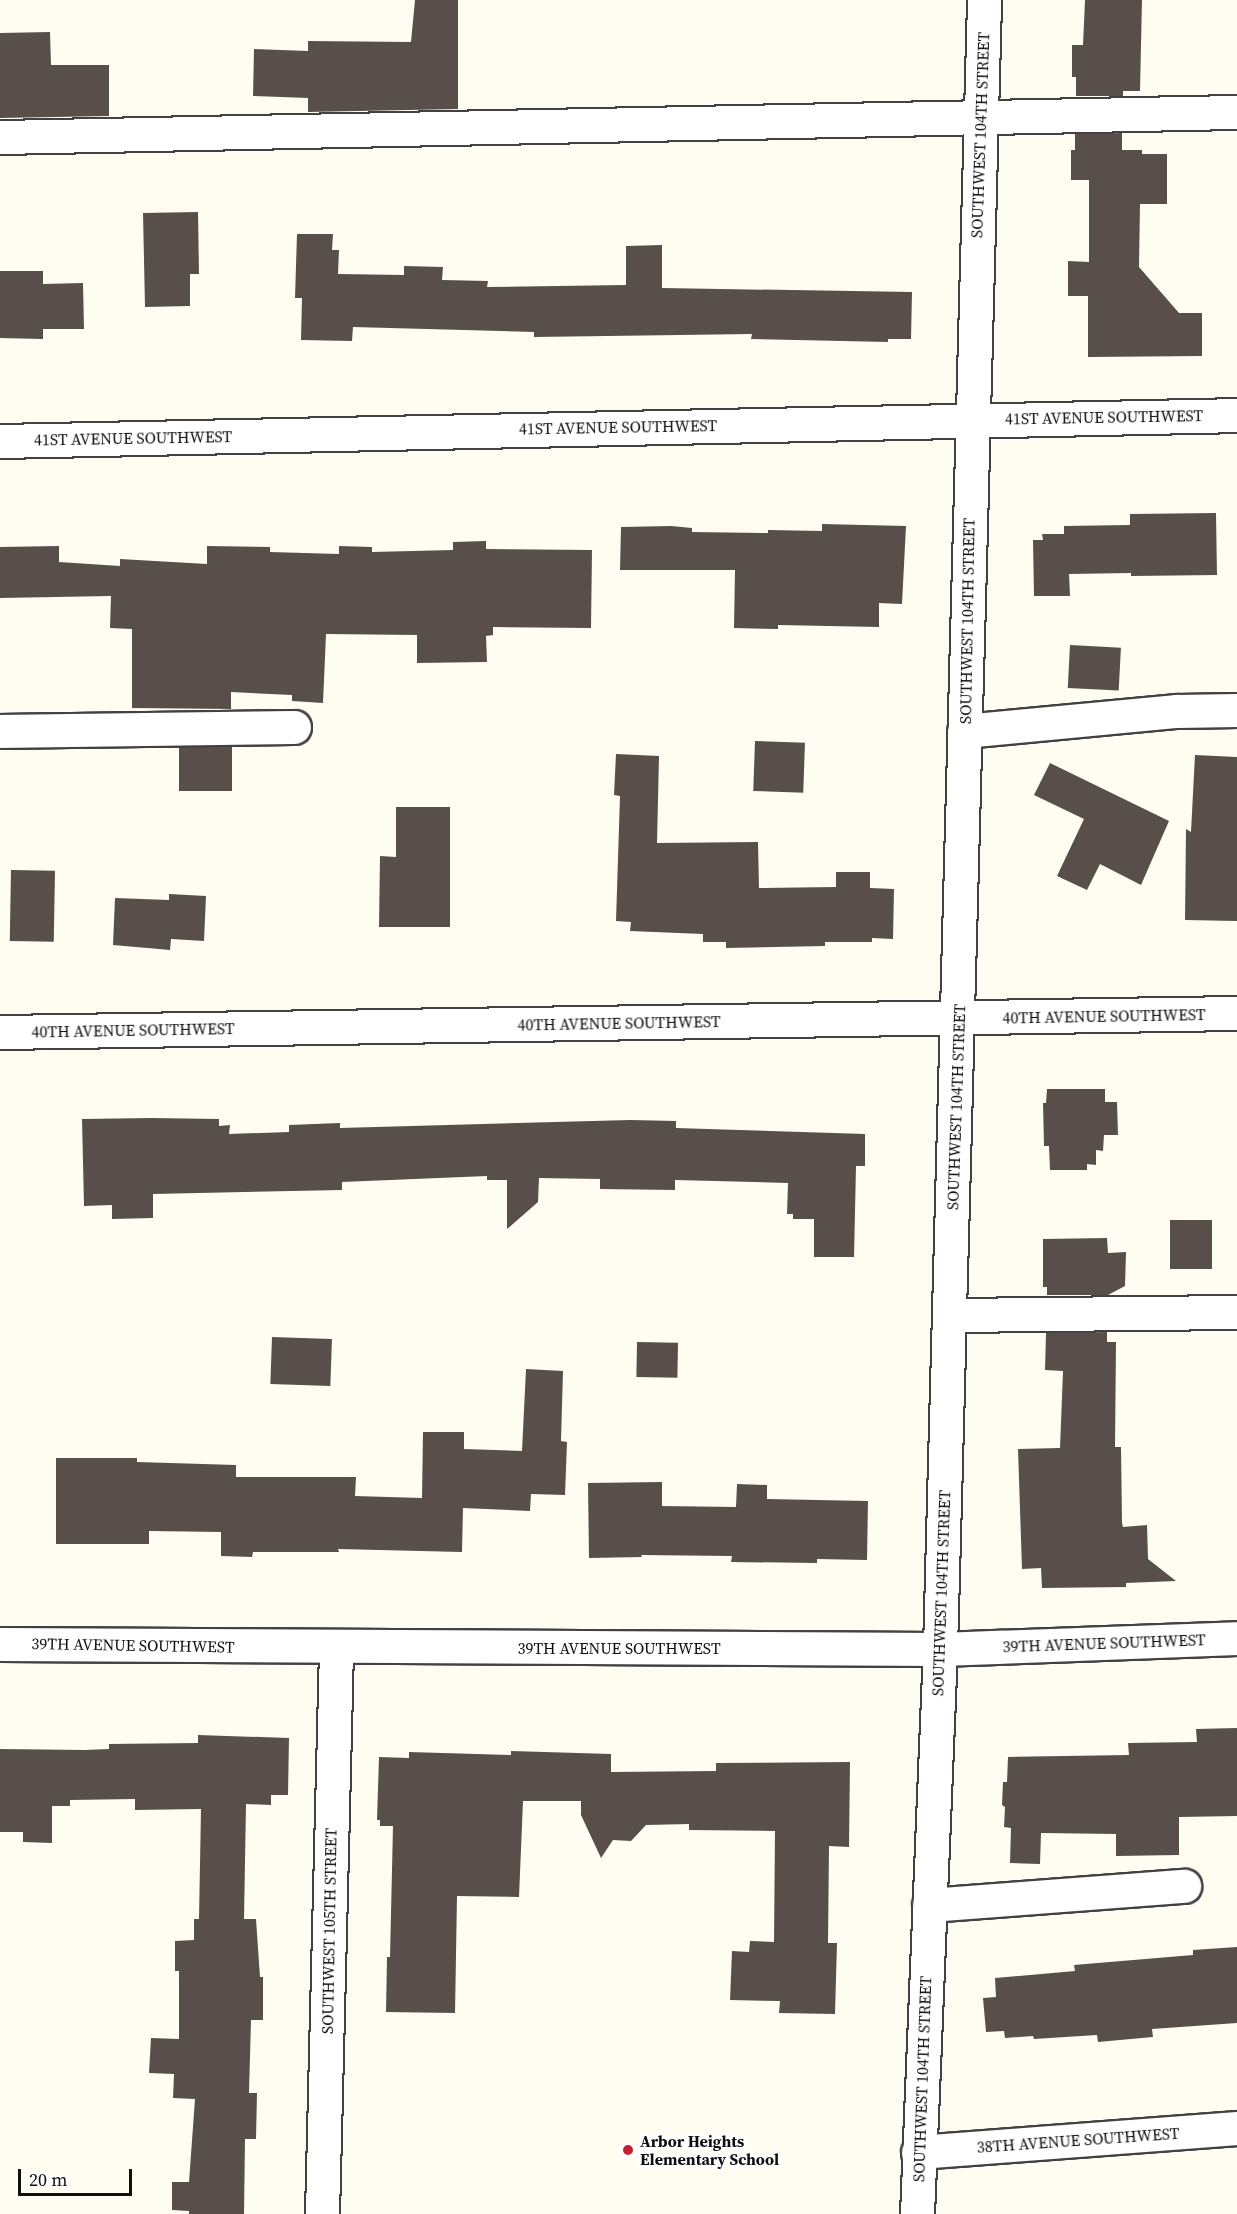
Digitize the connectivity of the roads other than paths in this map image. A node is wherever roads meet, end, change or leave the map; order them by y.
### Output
1 (984, 0) edge
2 (1237, 112) edge
3 (981, 119) junction
4 (0, 137) edge
5 (1237, 415) edge
6 (971, 419) junction
7 (0, 441) edge
8 (1237, 710) edge
9 (294, 727) dead end
10 (0, 731) edge
11 (964, 731) junction
12 (1237, 1013) edge
13 (958, 1018) junction
14 (0, 1032) edge
15 (1237, 1312) edge
16 (950, 1315) junction
17 (1237, 1638) edge
18 (0, 1644) edge
19 (336, 1648) junction
20 (940, 1649) junction
21 (1184, 1886) dead end
22 (929, 1905) junction
23 (1237, 2128) edge
24 (918, 2152) junction
25 (322, 2214) edge
26 (917, 2214) edge

1 - 3 street, SOUTHWEST 104TH STREET
2 - 3 street
3 - 4 street
3 - 6 street, SOUTHWEST 104TH STREET
5 - 6 street, 41ST AVENUE SOUTHWEST
6 - 7 street, 41ST AVENUE SOUTHWEST
6 - 11 street, SOUTHWEST 104TH STREET
8 - 11 street
9 - 10 street
11 - 13 street, SOUTHWEST 104TH STREET
12 - 13 street, 40TH AVENUE SOUTHWEST
13 - 14 street, 40TH AVENUE SOUTHWEST
13 - 16 street, SOUTHWEST 104TH STREET
15 - 16 street
16 - 20 street, SOUTHWEST 104TH STREET
17 - 20 street, 39TH AVENUE SOUTHWEST
18 - 19 street, 39TH AVENUE SOUTHWEST
19 - 20 street, 39TH AVENUE SOUTHWEST
19 - 25 street, SOUTHWEST 105TH STREET
20 - 22 street, SOUTHWEST 104TH STREET
21 - 22 street
22 - 24 street, SOUTHWEST 104TH STREET
23 - 24 street, 38TH AVENUE SOUTHWEST
24 - 26 street, SOUTHWEST 104TH STREET

